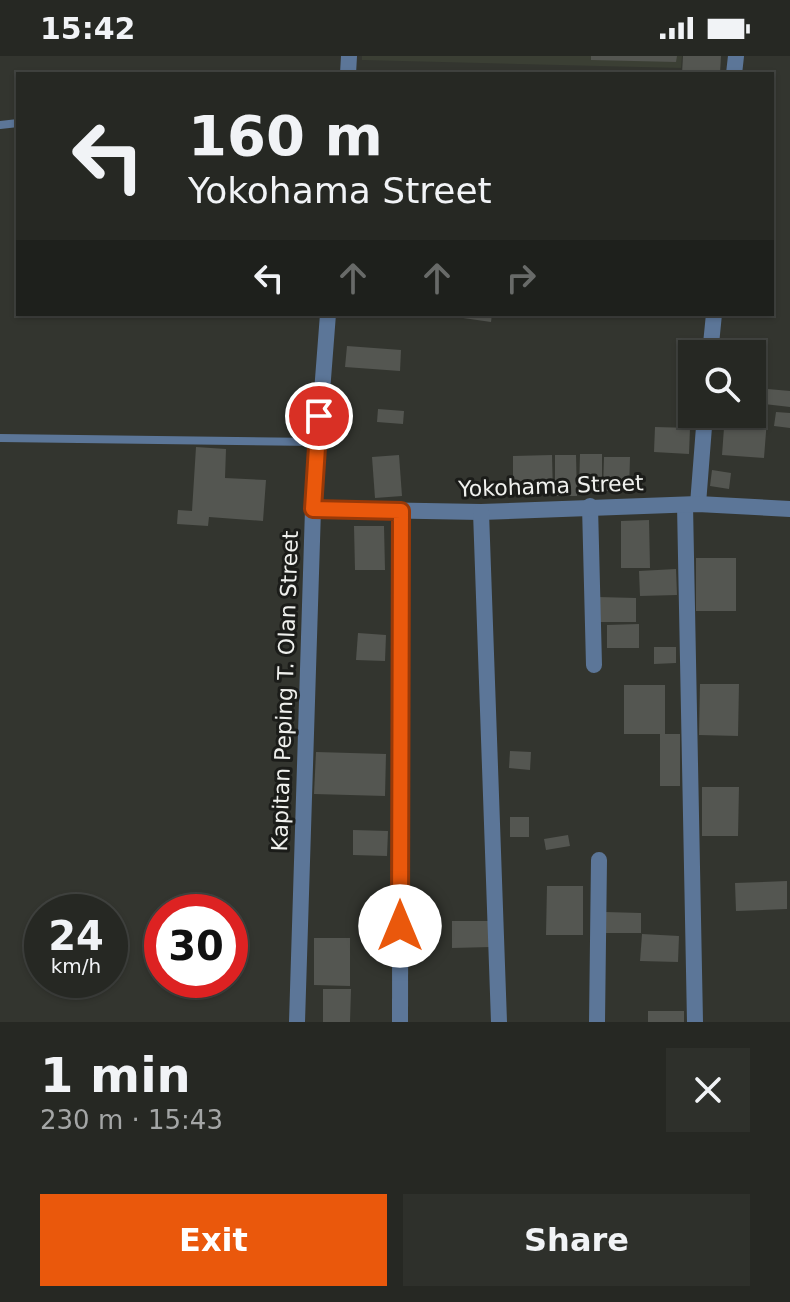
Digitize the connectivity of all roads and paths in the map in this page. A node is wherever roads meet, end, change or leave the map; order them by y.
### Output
1 (328, 316) edge
2 (714, 316) edge
3 (711, 340) edge
4 (703, 428) edge
5 (0, 438) edge
6 (317, 442) junction
7 (691, 504) junction
8 (590, 506) junction
9 (313, 509) junction
10 (790, 509) edge
11 (401, 511) junction
12 (481, 512) junction
13 (594, 665) dead end
14 (599, 860) dead end
15 (297, 1022) edge
16 (400, 1022) edge
17 (499, 1022) edge
18 (597, 1022) edge
19 (695, 1022) edge

1 - 6 street, Kapitan Peping T. Olan Street
2 - 3 street
4 - 7 street
5 - 6 lane
6 - 9 street, Kapitan Peping T. Olan Street
7 - 8 street, Yokohama Street
7 - 10 street, Yokohama Street
7 - 19 street
8 - 12 street, Yokohama Street
8 - 13 street
9 - 11 street, Yokohama Street
9 - 15 street, Kapitan Peping T. Olan Street
11 - 12 street, Yokohama Street
11 - 16 street
12 - 17 street
14 - 18 street

